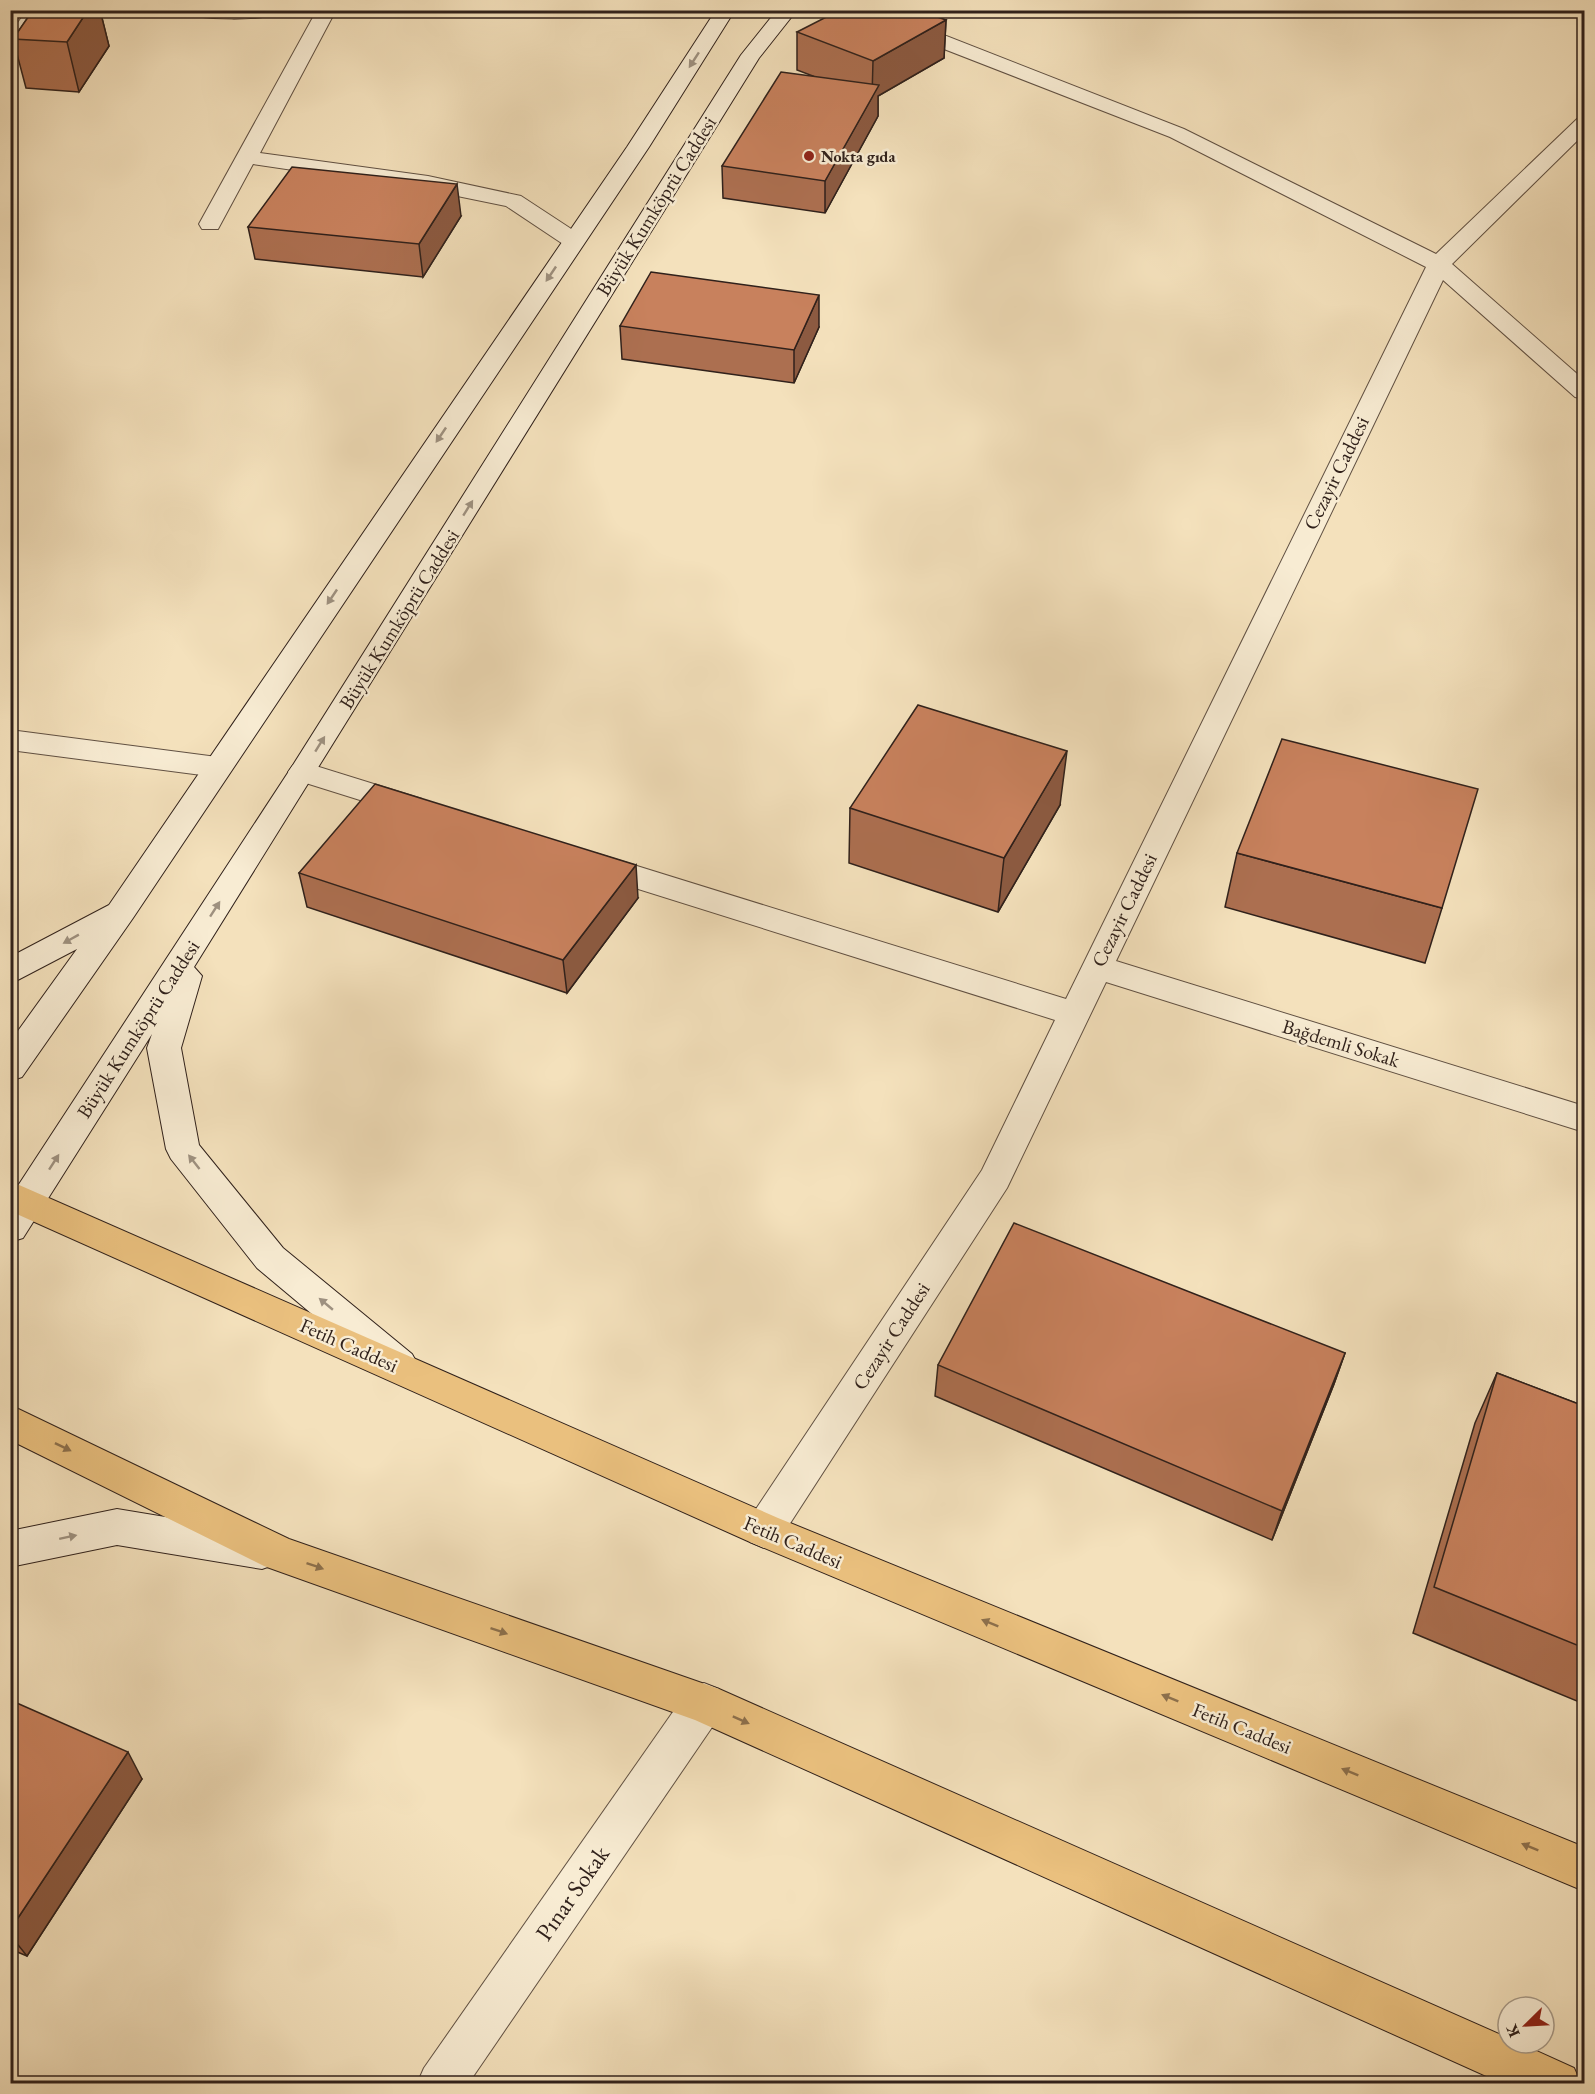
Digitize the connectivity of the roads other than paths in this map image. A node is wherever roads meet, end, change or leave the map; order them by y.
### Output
1 (37, 10) edge
2 (187, 10) edge
3 (277, 10) edge
4 (327, 10) edge
5 (726, 10) edge
6 (788, 10) edge
7 (861, 10) edge
8 (10, 49) edge
9 (1584, 123) edge
10 (246, 157) junction
11 (210, 224) dead end
12 (574, 241) junction
13 (1439, 264) junction
14 (1584, 392) edge
15 (10, 740) edge
16 (218, 768) junction
17 (303, 772) junction
18 (439, 815) edge
19 (564, 854) edge
20 (122, 910) junction
21 (198, 937) junction
22 (1097, 967) junction
23 (10, 972) edge
24 (1074, 1014) junction
25 (10, 1068) edge
26 (1584, 1119) edge
27 (16, 1208) edge
28 (403, 1368) junction
29 (10, 1421) edge
30 (764, 1530) junction
31 (10, 1549) edge
32 (278, 1553) junction
33 (704, 1703) junction
34 (1584, 1869) edge
35 (440, 2084) edge
36 (1558, 2084) edge

1 - 8 street
2 - 3 street
4 - 10 street
5 -> 12 street
17 -> 6 street, Büyük Kumköprü Caddesi
7 - 13 street
9 - 13 street, Cezayir Caddesi
10 - 11 street
10 - 12 street
12 -> 16 street
13 - 14 street
13 - 22 street, Cezayir Caddesi
15 - 16 street
16 - 20 street
17 - 18 street
21 -> 17 street, Büyük Kumköprü Caddesi
19 - 24 street
20 -> 23 street
20 - 25 street
27 -> 21 street, Büyük Kumköprü Caddesi
28 -> 21 street
22 - 24 street, Cezayir Caddesi
22 - 26 street, Bağdemli Sokak
24 - 30 street, Cezayir Caddesi
27 - 28 main road, Fetih Caddesi
28 - 30 main road, Fetih Caddesi
29 -> 32 main road
34 -> 30 main road, Fetih Caddesi
31 -> 32 street
32 -> 33 main road
33 - 35 street, Pınar Sokak
33 -> 36 main road

